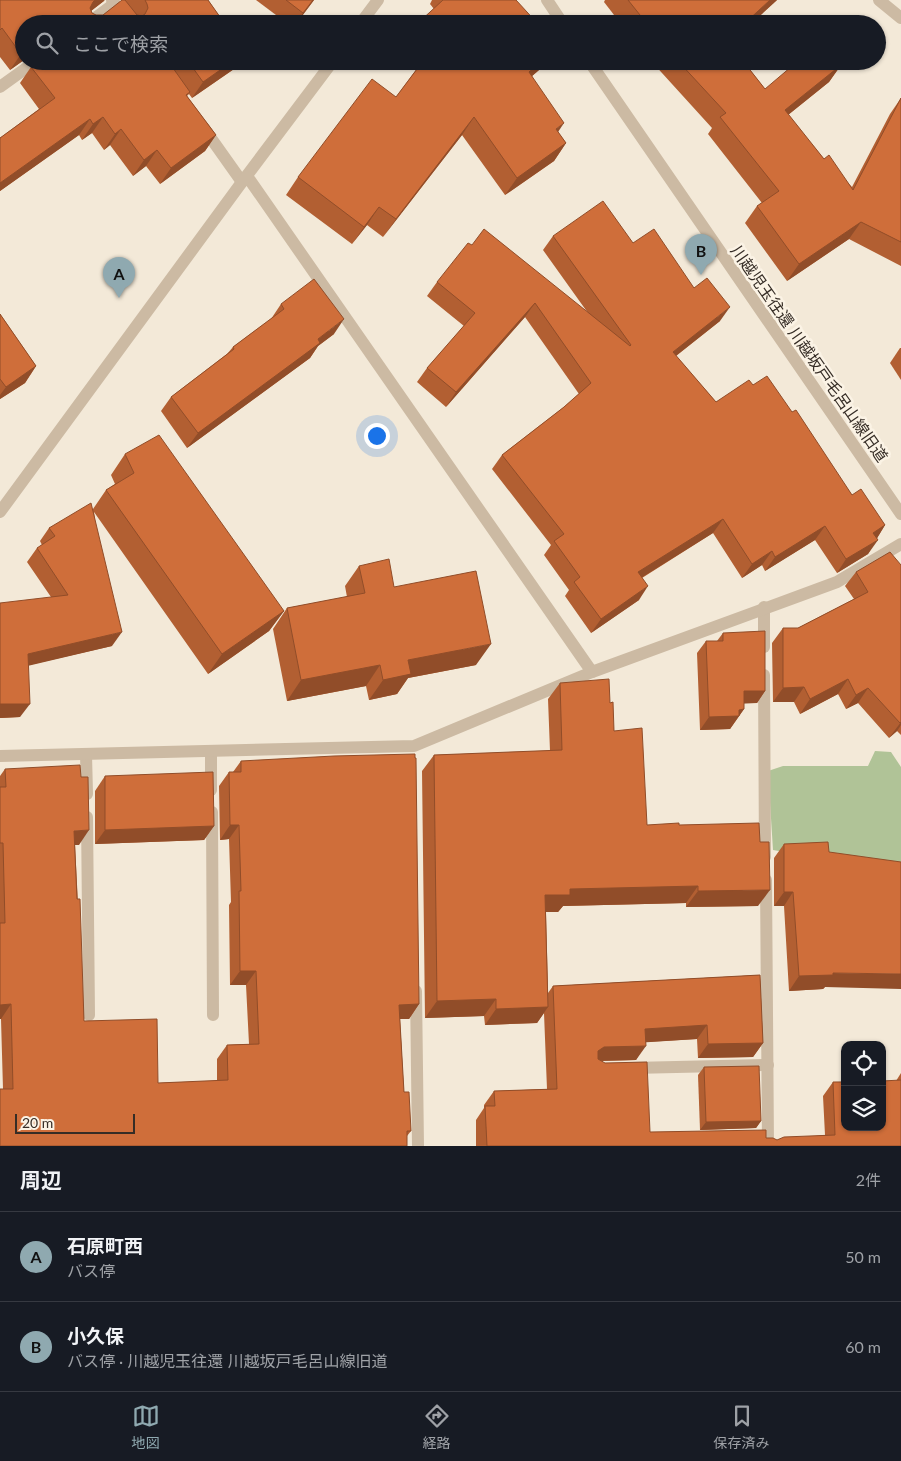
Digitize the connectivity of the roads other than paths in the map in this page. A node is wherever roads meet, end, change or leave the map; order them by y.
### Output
1 (378, 0) edge
2 (547, 0) edge
3 (879, 0) edge
4 (113, 2) edge
5 (98, 15) edge
6 (122, 15) edge
7 (367, 15) edge
8 (557, 15) edge
9 (901, 18) edge
10 (24, 70) edge
11 (326, 70) edge
12 (595, 70) edge
13 (0, 87) edge
14 (196, 118) edge
15 (245, 179) junction
16 (0, 512) edge
17 (901, 514) edge
18 (901, 544) edge
19 (764, 607) junction
20 (592, 672) junction
21 (211, 751) junction
22 (86, 754) junction
23 (0, 756) edge
24 (416, 980) edge
25 (89, 1015) dead end
26 (213, 1015) dead end
27 (768, 1065) junction
28 (624, 1069) edge
29 (765, 1139) edge
30 (418, 1146) edge

1 - 7 street
2 - 8 street
3 - 9 street
4 - 5 street
4 - 6 street
10 - 13 street
11 - 15 street
12 - 17 street, 川越児玉往還 川越坂戸毛呂山線旧道
14 - 15 street
15 - 16 street
15 - 20 street
18 - 19 street
19 - 20 street
19 - 27 street
20 - 21 street
21 - 22 street
21 - 26 street
22 - 23 street
22 - 25 street
24 - 30 street
27 - 28 street
27 - 29 street

